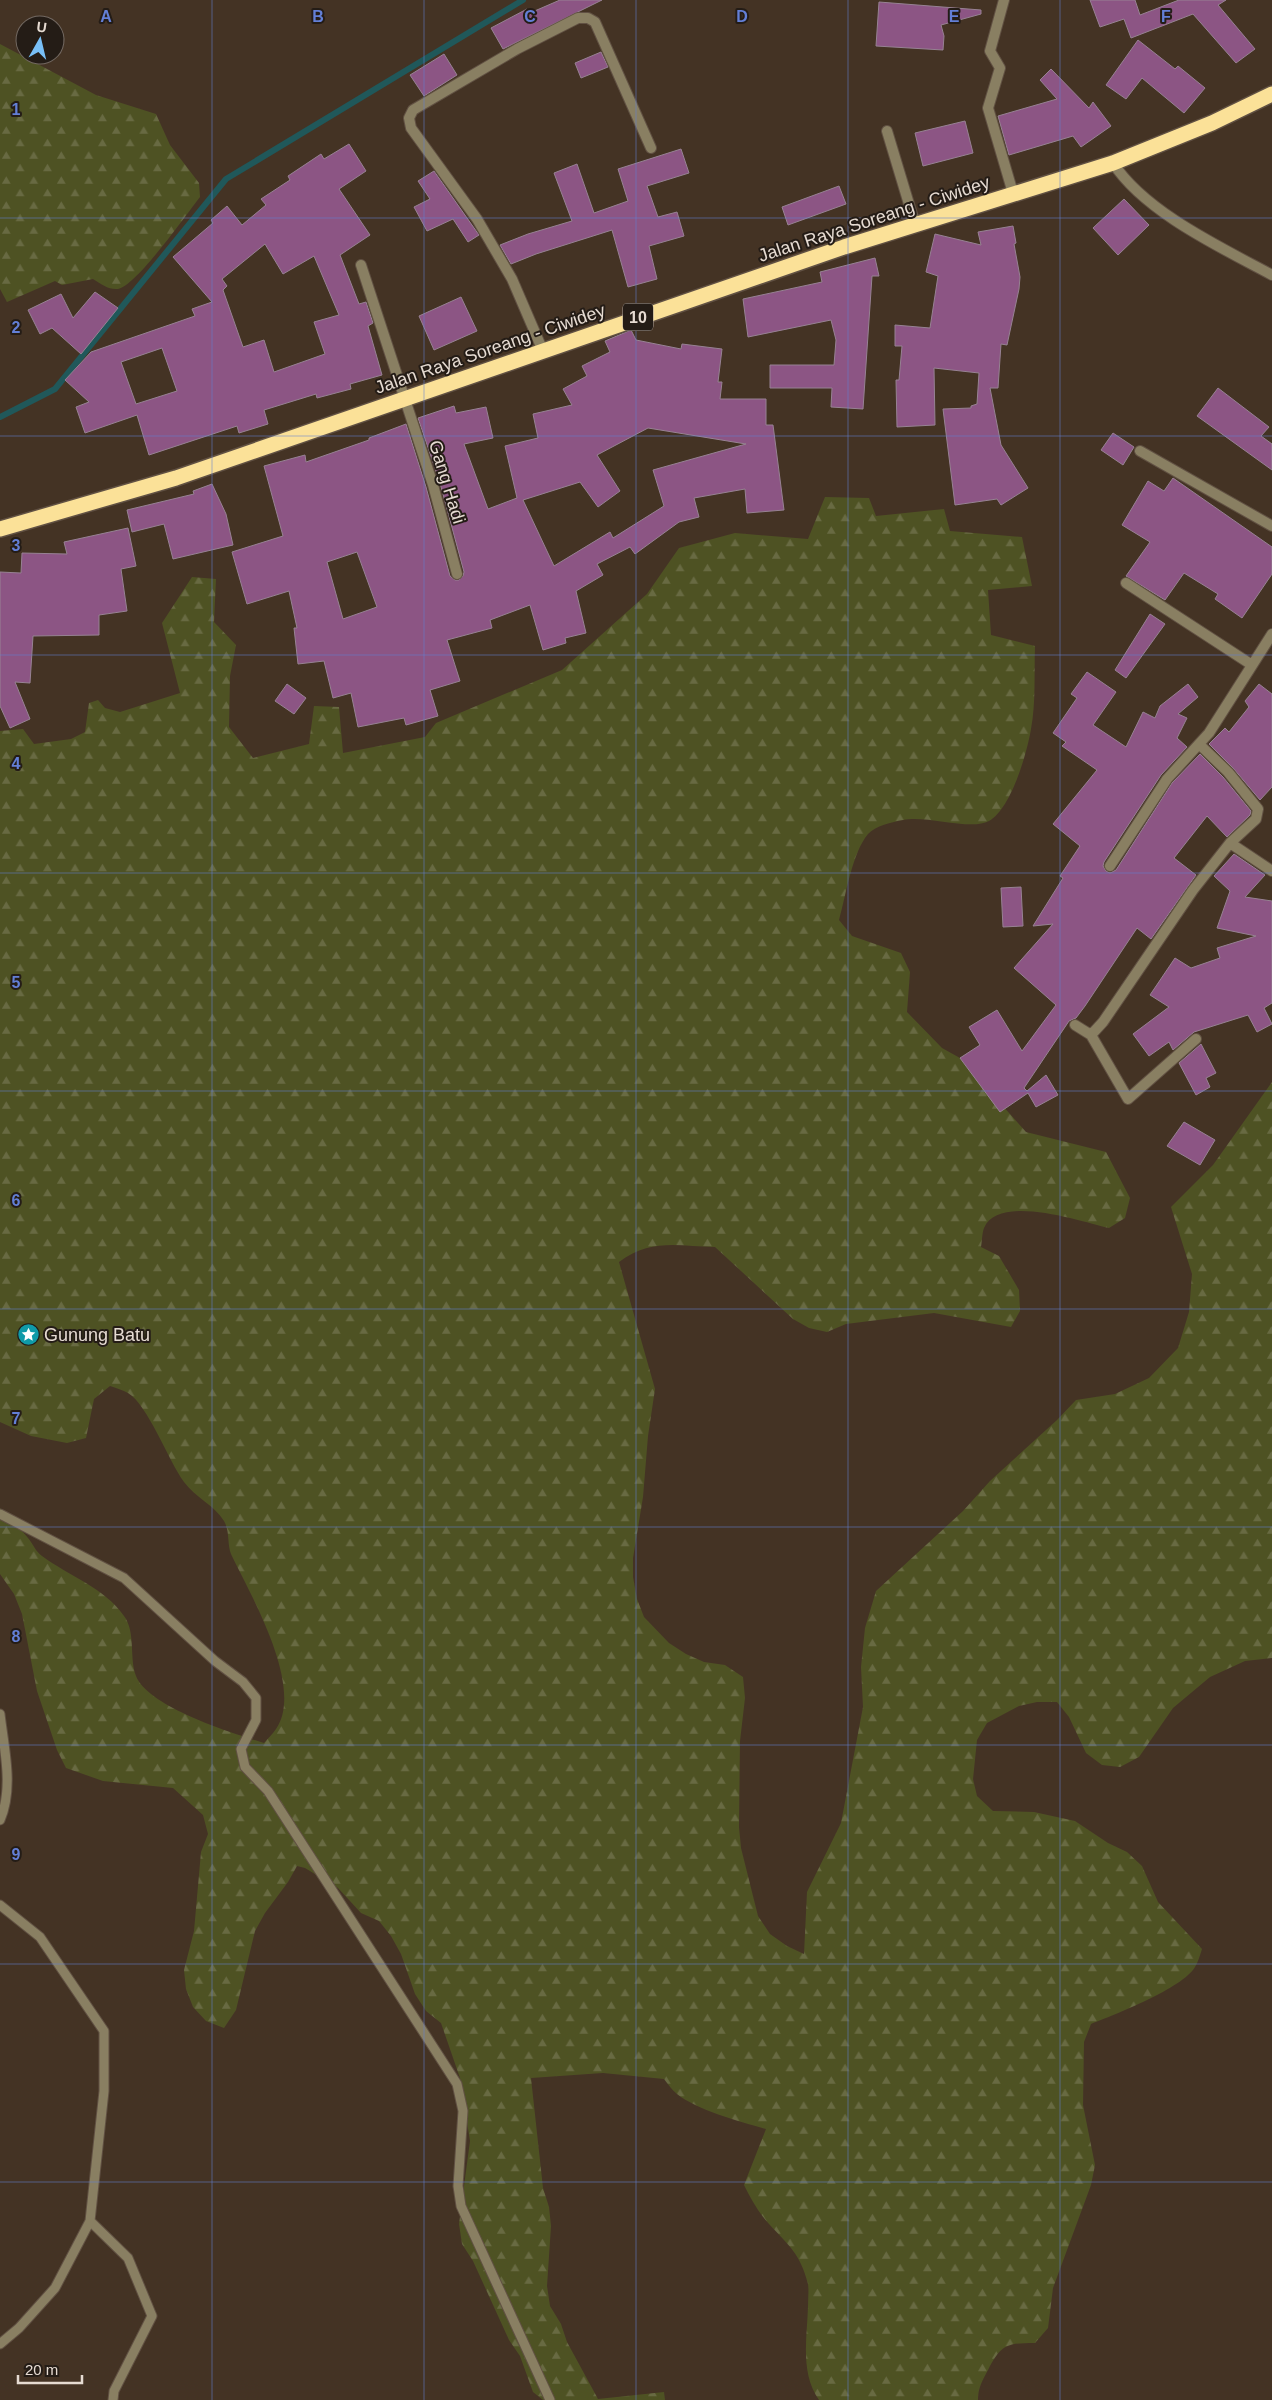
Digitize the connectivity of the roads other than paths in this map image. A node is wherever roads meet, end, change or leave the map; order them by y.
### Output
1 (1004, 0) edge
2 (1272, 94) edge
3 (887, 131) dead end
4 (651, 148) dead end
5 (1113, 163) junction
6 (1013, 193) junction
7 (915, 224) junction
8 (361, 265) dead end
9 (1272, 275) edge
10 (542, 351) junction
11 (404, 400) junction
12 (1140, 451) dead end
13 (1272, 526) edge
14 (0, 529) edge
15 (457, 574) dead end
16 (1126, 584) dead end
17 (1272, 634) edge
18 (1252, 665) junction
19 (1200, 745) junction
20 (1230, 843) junction
21 (1110, 866) dead end
22 (1272, 871) edge
23 (1075, 1025) dead end
24 (1091, 1035) junction
25 (1196, 1038) dead end
26 (0, 1514) edge
27 (0, 1714) edge
28 (0, 1820) edge
29 (0, 1904) edge
30 (90, 2221) junction
31 (0, 2344) edge
32 (113, 2400) edge
33 (550, 2400) edge

1 - 6 street
2 - 5 highway, Jalan Raya Soreang - Ciwidey / 10
3 - 7 street
4 - 10 street
5 - 6 highway, Jalan Raya Soreang - Ciwidey / 10
5 - 9 street
6 - 7 highway, Jalan Raya Soreang - Ciwidey / 10
7 - 10 highway, Jalan Raya Soreang - Ciwidey / 10
8 - 11 street, Gang Hadi
10 - 11 highway, Jalan Raya Soreang - Ciwidey / 10
11 - 14 highway, Jalan Raya Soreang - Ciwidey / 10
11 - 15 street, Gang Hadi
12 - 13 street
16 - 18 street
17 - 18 street
18 - 19 street
19 - 20 street
19 - 21 street
20 - 22 street
20 - 24 street
23 - 24 street
24 - 25 street
26 - 33 lane
27 - 28 lane
29 - 30 lane
30 - 31 lane
30 - 32 lane

